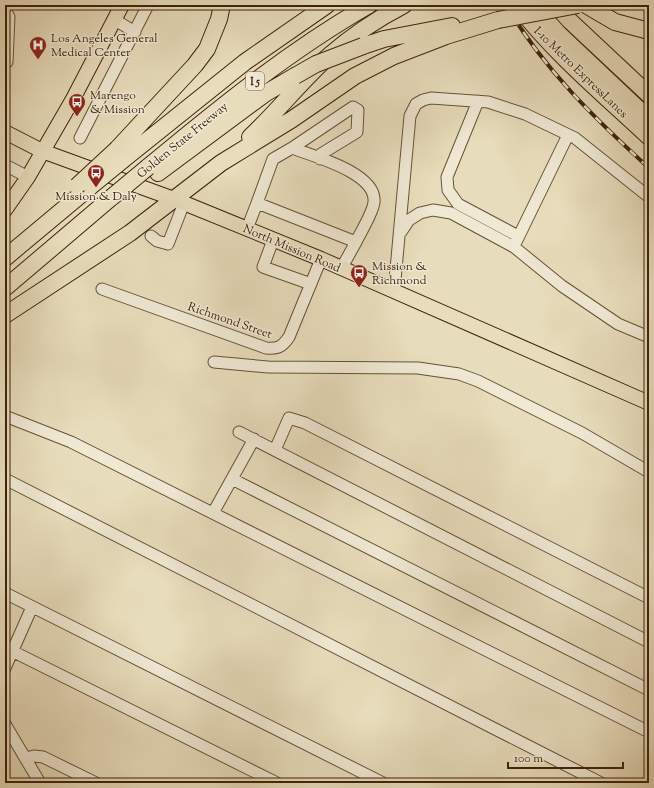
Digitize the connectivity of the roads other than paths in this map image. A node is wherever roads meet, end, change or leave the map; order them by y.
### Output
1 (122, 5) edge
2 (148, 5) edge
3 (222, 5) edge
4 (327, 5) edge
5 (369, 5) edge
6 (404, 5) edge
7 (517, 5) edge
8 (533, 5) edge
9 (556, 5) edge
10 (578, 5) edge
11 (586, 5) edge
12 (5, 10) edge
13 (115, 20) junction
14 (448, 31) junction
15 (649, 31) edge
16 (134, 32) junction
17 (5, 62) edge
18 (649, 96) edge
19 (478, 101) junction
20 (649, 119) edge
21 (5, 132) edge
22 (568, 135) junction
23 (649, 137) edge
24 (80, 138) dead end
25 (292, 148) junction
26 (42, 151) junction
27 (121, 154) junction
28 (320, 159) junction
29 (221, 163) junction
30 (5, 165) edge
31 (153, 170) junction
32 (28, 177) junction
33 (649, 197) edge
34 (179, 201) junction
35 (7, 203) edge
36 (257, 203) junction
37 (247, 229) junction
38 (400, 235) junction
39 (151, 236) dead end
40 (518, 236) junction
41 (273, 240) junction
42 (356, 242) junction
43 (514, 247) junction
44 (10, 254) edge
45 (321, 259) junction
46 (342, 268) junction
47 (311, 284) junction
48 (5, 288) edge
49 (102, 289) dead end
50 (394, 291) junction
51 (5, 315) edge
52 (649, 337) edge
53 (214, 362) dead end
54 (649, 403) edge
55 (5, 416) edge
56 (239, 432) dead end
57 (254, 439) junction
58 (275, 450) junction
59 (649, 472) edge
60 (5, 479) edge
61 (232, 479) junction
62 (213, 514) junction
63 (5, 593) edge
64 (649, 598) edge
65 (32, 607) junction
66 (649, 642) edge
67 (12, 651) junction
68 (5, 668) edge
69 (649, 690) edge
70 (5, 724) edge
71 (649, 732) edge
72 (25, 758) junction
73 (40, 783) edge
74 (96, 783) edge
75 (276, 783) edge
76 (383, 783) edge
77 (601, 783) edge

1 - 13 main road
2 - 16 street
3 - 27 highway
4 - 27 highway, Golden State Freeway / I 5
5 - 31 highway, Golden State Freeway / I 5
6 - 29 highway
7 - 23 highway, I-10 Metro ExpressLanes
8 - 20 highway, I-10 Metro ExpressLanes
9 - 18 highway
10 - 14 highway, bridge
11 - 15 highway
12 - 17 street
13 - 16 street
13 - 26 main road
14 - 29 highway
14 - 31 highway, bridge
16 - 24 street
19 - 22 street
19 - 38 street
19 - 40 street
21 - 26 main road, North Mission Road
22 - 33 street
22 - 40 street
25 - 28 street
25 - 28 street
25 - 36 street
26 - 32 main road
26 - 34 main road, North Mission Road
27 - 44 highway, bridge
28 - 42 street
29 - 34 highway
30 - 32 street
31 - 48 highway
32 - 35 main road
34 - 37 main road, North Mission Road
34 - 39 street
34 - 51 highway
36 - 37 street
36 - 42 street
37 - 41 main road, North Mission Road
38 - 43 street
38 - 50 street
40 - 43 street
41 - 45 main road, North Mission Road
41 - 47 street
42 - 46 street
43 - 52 street
45 - 46 main road, North Mission Road
45 - 47 street, Richmond Street
46 - 50 main road, North Mission Road
47 - 49 street, Richmond Street
50 - 54 main road, North Mission Road
53 - 59 street
55 - 62 street
56 - 57 street
57 - 58 street
57 - 61 street
58 - 64 street
58 - 66 street
60 - 77 street
61 - 62 street
61 - 69 street
62 - 71 street
63 - 65 street
65 - 67 street
65 - 76 street
67 - 68 street
67 - 75 street
70 - 72 street
72 - 73 street
72 - 74 street

